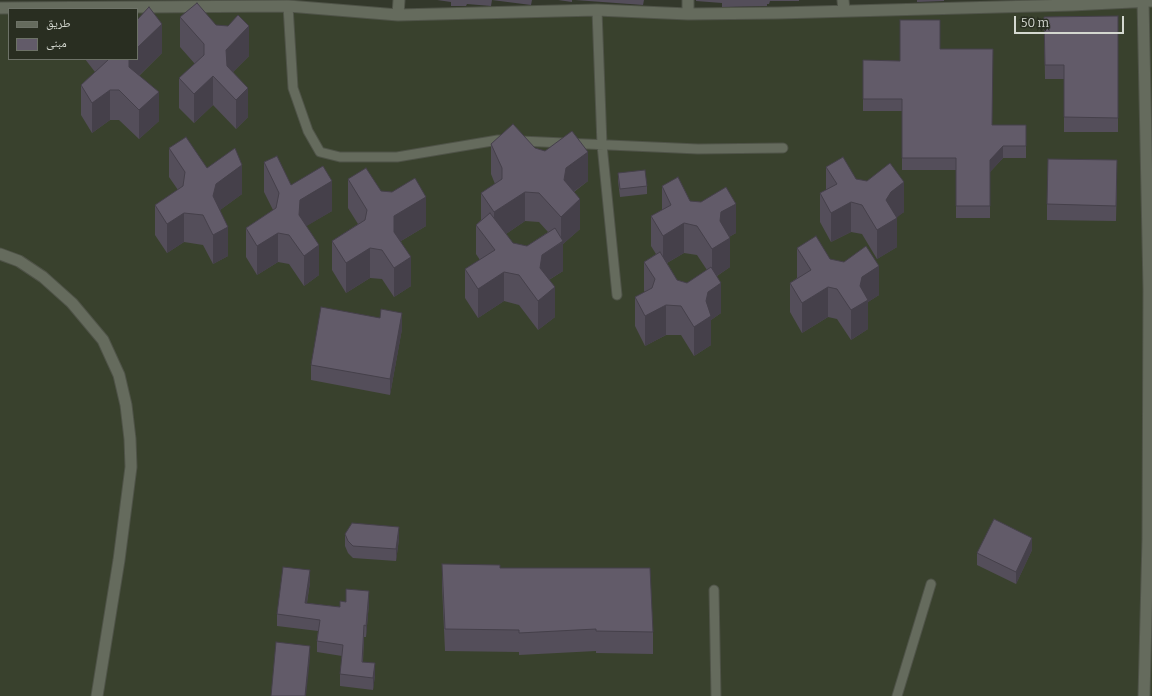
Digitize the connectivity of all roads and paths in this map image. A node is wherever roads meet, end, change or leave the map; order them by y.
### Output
1 (399, 0) edge
2 (688, 0) edge
3 (1143, 0) edge
4 (1152, 1) edge
5 (177, 3) edge
6 (1072, 3) edge
7 (30, 4) edge
8 (99, 4) edge
9 (843, 5) edge
10 (288, 6) junction
11 (0, 8) edge
12 (597, 10) junction
13 (688, 14) junction
14 (398, 15) junction
15 (602, 145) junction
16 (783, 148) dead end
17 (0, 254) edge
18 (1151, 289) edge
19 (617, 296) dead end
20 (1150, 539) edge
21 (931, 584) dead end
22 (714, 590) dead end
23 (97, 696) edge
24 (716, 696) edge
25 (897, 696) edge
26 (1144, 696) edge

1 - 14 street
2 - 13 street
3 - 4 street
3 - 6 street
3 - 18 street
5 - 8 street
5 - 10 street
6 - 9 street
7 - 8 street
7 - 11 street
9 - 13 street
10 - 14 street
10 - 15 lane
12 - 13 street
12 - 14 street
12 - 15 lane
15 - 16 lane
15 - 19 lane
17 - 23 street
18 - 20 street
20 - 26 street
21 - 25 lane
22 - 24 lane

